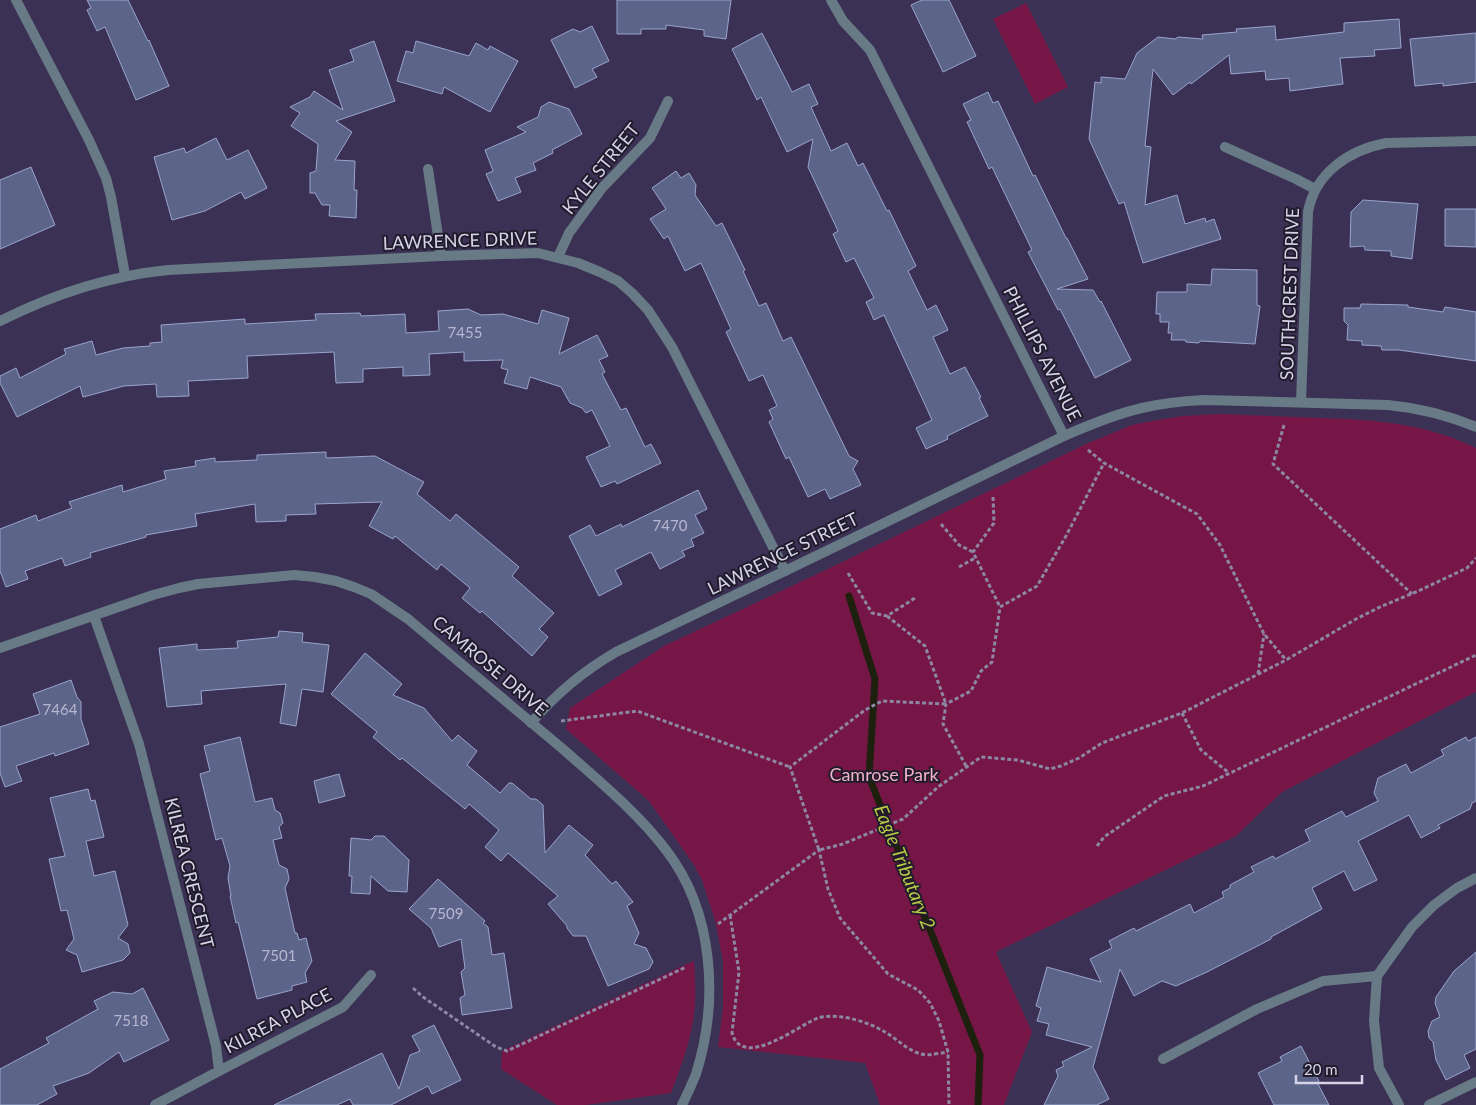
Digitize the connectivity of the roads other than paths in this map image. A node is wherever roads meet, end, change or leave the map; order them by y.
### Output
1 (16, 0) edge
2 (831, 0) edge
3 (668, 101) dead end
4 (1476, 141) edge
5 (1225, 147) dead end
6 (428, 169) dead end
7 (1315, 189) junction
8 (440, 256) junction
9 (558, 257) junction
10 (125, 275) junction
11 (0, 321) edge
12 (1301, 402) junction
13 (1476, 427) edge
14 (1064, 436) junction
15 (785, 571) junction
16 (94, 616) junction
17 (0, 648) edge
18 (531, 722) junction
19 (1476, 878) edge
20 (371, 975) dead end
21 (1378, 976) junction
22 (1163, 1059) dead end
23 (219, 1072) junction
24 (1476, 1082) edge
25 (154, 1105) edge
26 (682, 1105) edge
27 (1399, 1105) edge
28 (1429, 1105) edge

1 - 10 street
2 - 14 street, PHILLIPS AVENUE
3 - 9 street, KYLE STREET
4 - 7 street, SOUTHCREST DRIVE
5 - 7 street, SOUTHCREST DRIVE
6 - 8 street
7 - 12 street, SOUTHCREST DRIVE
8 - 9 street, LAWRENCE DRIVE
8 - 10 street, LAWRENCE DRIVE
9 - 15 street, LAWRENCE DRIVE
10 - 11 street, LAWRENCE DRIVE
12 - 13 street, PHILLIPS AVENUE
12 - 14 street, PHILLIPS AVENUE
14 - 15 street, LAWRENCE STREET
15 - 18 street, LAWRENCE STREET
16 - 17 street, CAMROSE DRIVE
16 - 18 street, CAMROSE DRIVE
16 - 23 street, KILREA CRESCENT
18 - 26 street, CAMROSE DRIVE
19 - 21 street
20 - 23 street, KILREA PLACE
21 - 22 street
21 - 27 street
23 - 25 street
24 - 28 street

